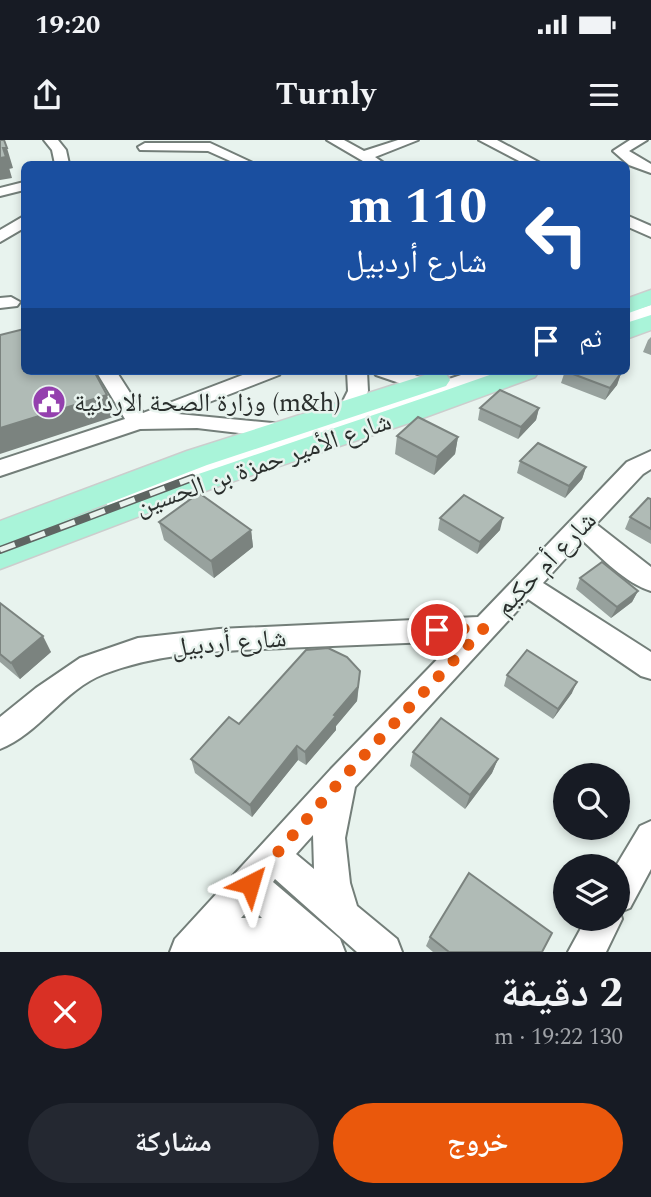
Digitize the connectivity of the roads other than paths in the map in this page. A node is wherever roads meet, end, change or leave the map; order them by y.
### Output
1 (51, 140) edge
2 (334, 140) edge
3 (411, 140) edge
4 (471, 140) edge
5 (486, 140) edge
6 (640, 140) edge
7 (144, 144) edge
8 (505, 144) edge
9 (363, 156) junction
10 (61, 161) edge
11 (241, 161) edge
12 (372, 161) edge
13 (514, 161) edge
14 (531, 161) edge
15 (628, 161) edge
16 (630, 163) edge
17 (651, 169) edge
18 (21, 187) edge
19 (0, 192) edge
20 (630, 211) edge
21 (651, 221) edge
22 (630, 222) edge
23 (21, 223) edge
24 (651, 232) edge
25 (0, 237) edge
26 (644, 308) edge
27 (630, 324) edge
28 (109, 375) edge
29 (261, 375) edge
30 (357, 375) edge
31 (395, 375) edge
32 (451, 375) edge
33 (481, 375) edge
34 (499, 375) edge
35 (515, 375) edge
36 (425, 385) junction
37 (349, 409) junction
38 (138, 422) junction
39 (214, 424) junction
40 (283, 431) junction
41 (197, 458) junction
42 (651, 459) edge
43 (0, 468) edge
44 (581, 525) junction
45 (0, 533) edge
46 (0, 543) edge
47 (0, 550) edge
48 (0, 557) edge
49 (651, 581) edge
50 (525, 584) junction
51 (484, 628) junction
52 (651, 667) edge
53 (0, 735) edge
54 (342, 779) junction
55 (651, 837) edge
56 (273, 856) junction
57 (630, 875) edge
58 (250, 884) junction
59 (344, 918) junction
60 (598, 931) edge
61 (195, 945) edge
62 (321, 946) edge
63 (384, 952) edge
64 (586, 952) edge

1 - 10 street
2 - 9 street
3 - 9 street
4 - 13 street
5 - 8 street
6 - 15 street
7 - 11 street
8 - 14 street
9 - 12 street
16 - 17 street
18 - 19 street
20 - 21 street
22 - 24 street
23 - 25 street
26 - 27 main road
28 - 38 street
29 - 38 street
30 - 37 street
31 - 36 street
32 - 36 main road, شارع الأمير حمزة بن الحسين
33 - 46 street
34 - 47 street
35 - 48 main road, شارع الأمير حمزة بن الحسين
36 - 37 main road, شارع الأمير حمزة بن الحسين
37 - 40 main road, شارع الأمير حمزة بن الحسين
38 - 39 street
38 - 43 street
39 - 40 street
39 - 41 street
40 - 41 main road, شارع الأمير حمزة بن الحسين
41 - 45 main road, شارع الأمير حمزة بن الحسين
42 - 44 street, شارع أم حكيم
44 - 49 street
44 - 50 street, شارع أم حكيم
50 - 51 street, شارع أم حكيم
50 - 52 street
51 - 53 street, شارع أردبيل
51 - 54 street, شارع أم حكيم
54 - 56 street, شارع أم حكيم
54 - 59 street
55 - 57 street
56 - 58 street, شارع أم حكيم
56 - 59 street
58 - 61 street, شارع أم حكيم
58 - 62 street
59 - 63 street
60 - 64 street
61 - 62 street

